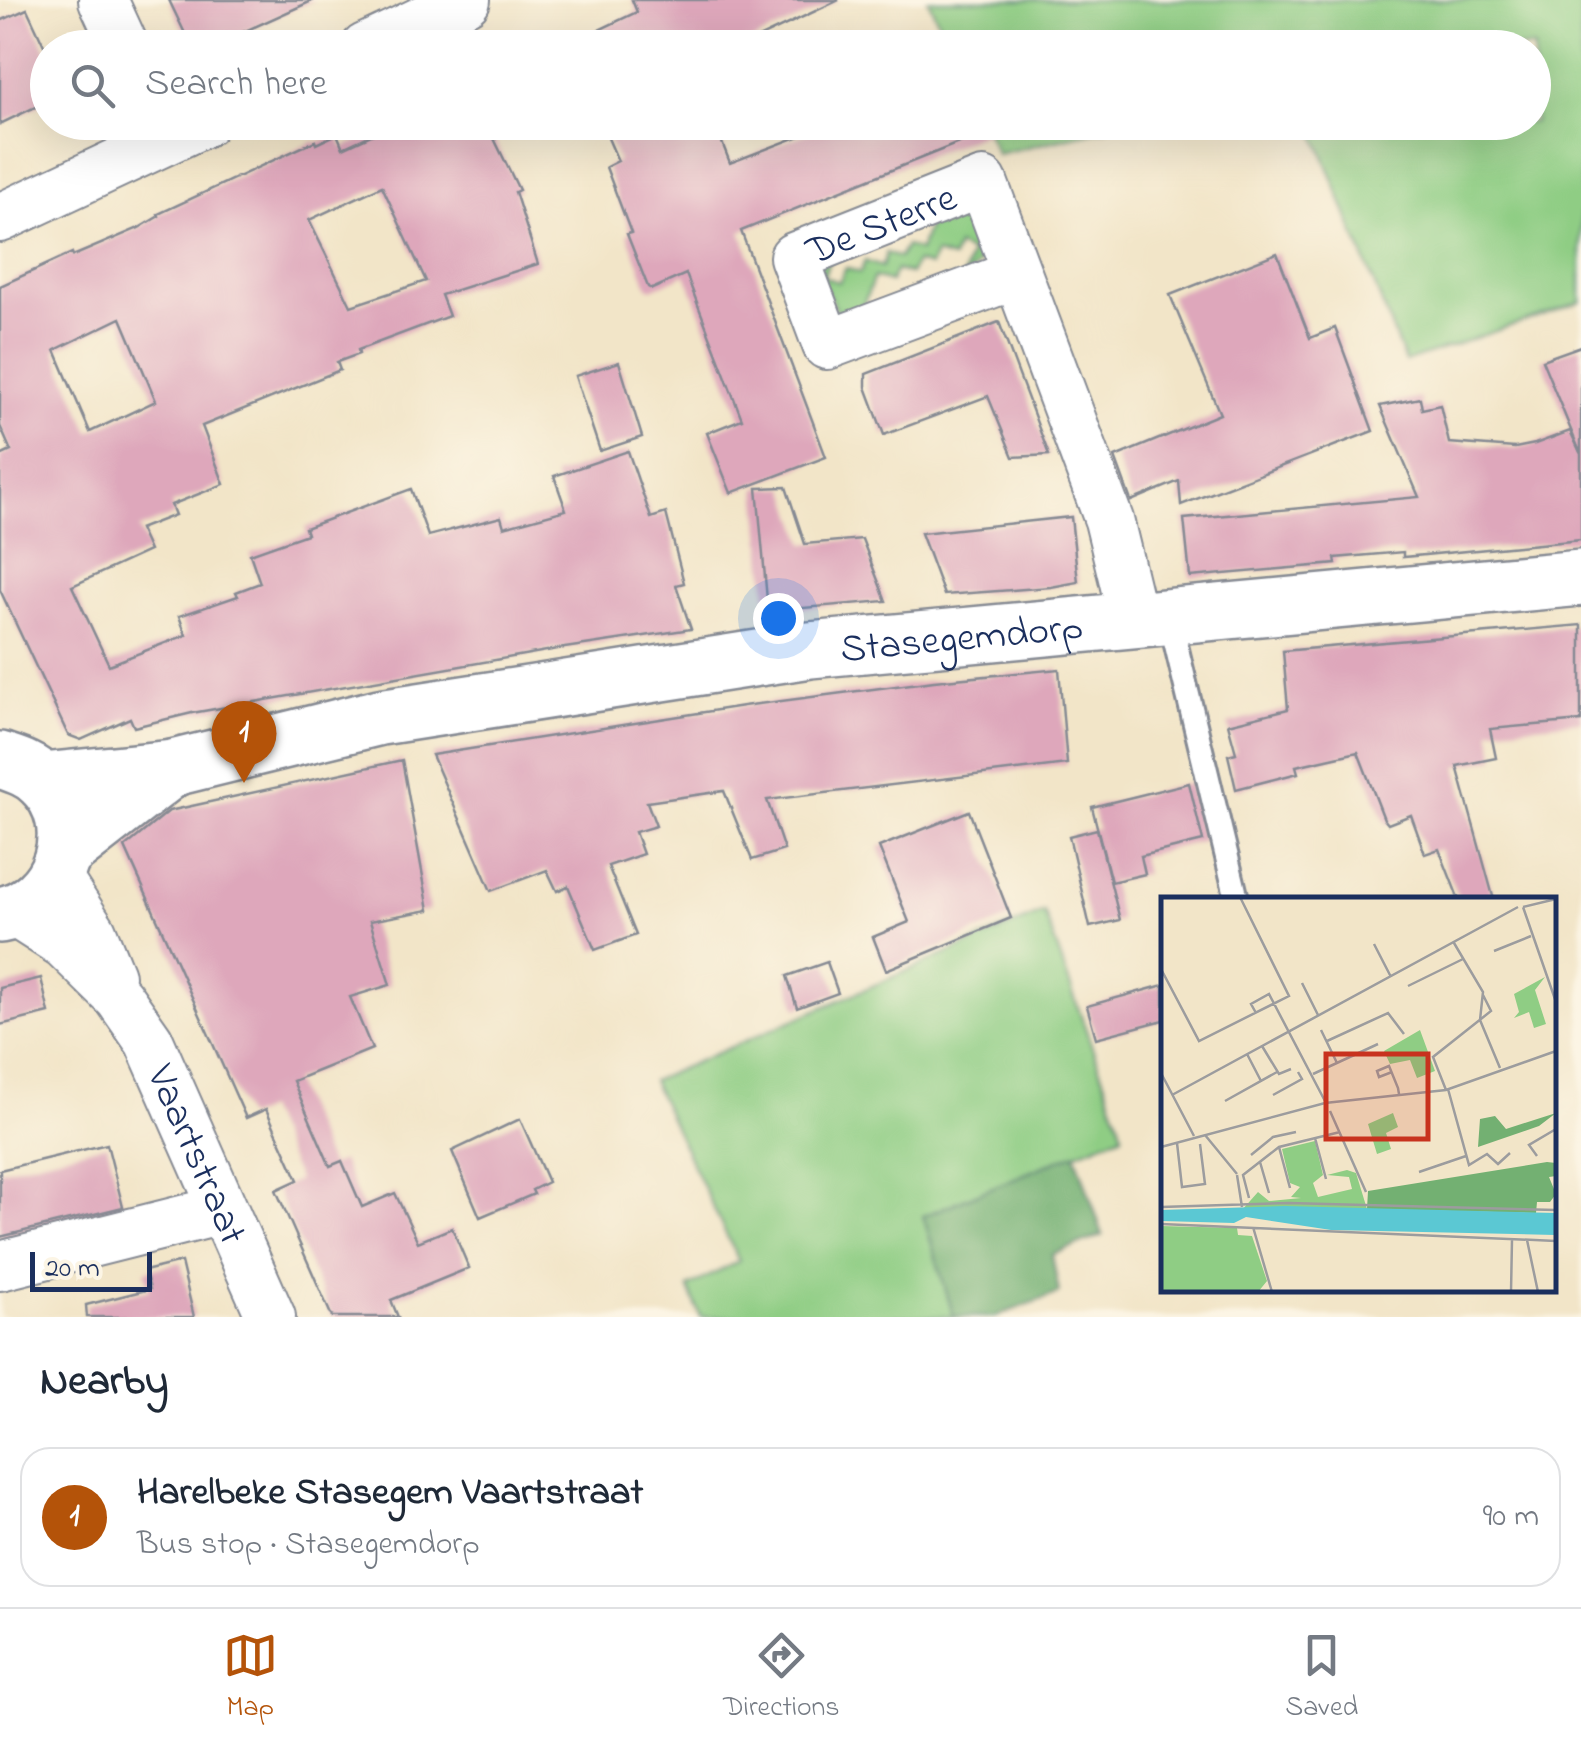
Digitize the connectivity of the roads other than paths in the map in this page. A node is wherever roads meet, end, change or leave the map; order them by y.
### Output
1 (103, 0) edge
2 (466, 0) edge
3 (117, 30) edge
4 (403, 30) edge
5 (154, 140) edge
6 (0, 218) edge
7 (1017, 274) junction
8 (1581, 578) edge
9 (1151, 617) junction
10 (172, 768) junction
11 (21, 770) edge
12 (60, 864) junction
13 (1236, 897) edge
14 (7, 914) edge
15 (118, 998) junction
16 (222, 1210) junction
17 (0, 1266) edge
18 (271, 1317) edge

1 - 3 street
2 - 4 street
5 - 6 street
7 - 7 street, De Sterre
7 - 9 street, De Sterre
8 - 9 street, Stasegemdorp
9 - 10 street, Stasegemdorp
9 - 13 lane
10 - 11 street, Stasegemdorp
10 - 12 street, Stasegemdorp
11 - 12 street
12 - 14 street, Stasegemdorp
12 - 15 street, Vaartstraat
14 - 15 street, Vaartstraat
15 - 16 street, Vaartstraat
16 - 17 street
16 - 18 street, Vaartstraat

